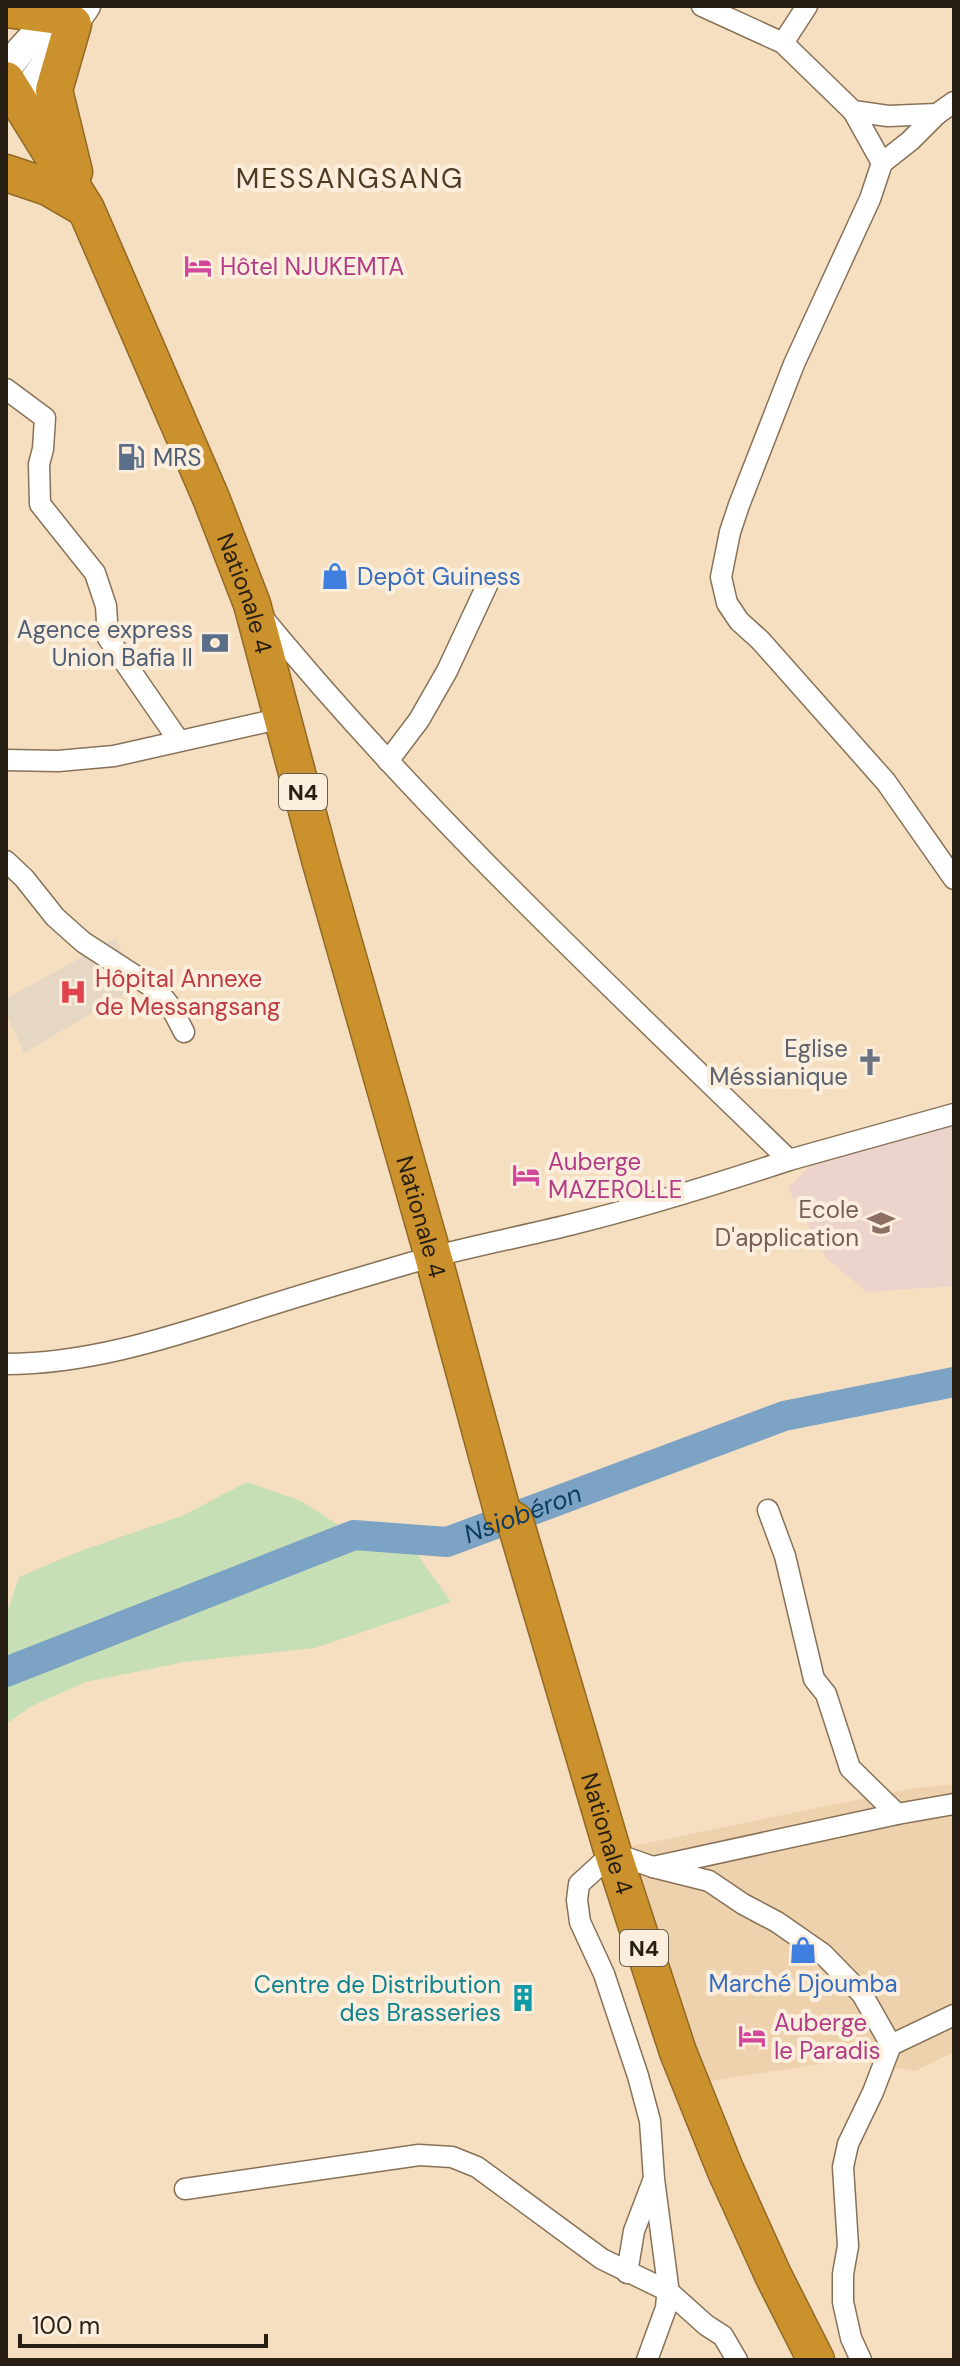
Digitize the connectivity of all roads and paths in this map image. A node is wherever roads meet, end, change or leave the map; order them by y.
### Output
1 (702, 6) edge
2 (807, 6) edge
3 (6, 9) edge
4 (68, 13) edge
5 (783, 43) junction
6 (10, 84) edge
7 (954, 102) edge
8 (853, 111) junction
9 (937, 114) junction
10 (882, 163) junction
11 (6, 173) edge
12 (83, 202) junction
13 (6, 389) edge
14 (489, 581) dead end
15 (252, 604) junction
16 (283, 718) junction
17 (179, 741) junction
18 (6, 760) edge
19 (388, 761) junction
20 (6, 861) edge
21 (954, 879) edge
22 (184, 1032) dead end
23 (954, 1114) edge
24 (789, 1160) junction
25 (433, 1256) junction
26 (6, 1364) edge
27 (768, 1510) dead end
28 (954, 1804) edge
29 (897, 1814) junction
30 (613, 1853) junction
31 (653, 1867) junction
32 (954, 2015) edge
33 (891, 2045) junction
34 (654, 2179) junction
35 (185, 2189) dead end
36 (627, 2273) junction
37 (668, 2291) junction
38 (647, 2360) edge
39 (737, 2360) edge
40 (816, 2360) edge
41 (861, 2360) edge

1 - 5 street
2 - 5 street
3 - 4 highway
4 - 6 main road
4 - 12 highway
5 - 8 street
6 - 12 highway, Nationale 4 / N4
7 - 9 street
8 - 9 street
8 - 10 street
9 - 10 street
10 - 21 street
11 - 12 highway
12 - 15 highway, Nationale 4 / N4
13 - 17 street
14 - 19 street
15 - 16 highway, Nationale 4 / N4
15 - 19 street
16 - 17 street
16 - 25 highway, Nationale 4 / N4
17 - 18 street
19 - 24 street
20 - 22 street
23 - 24 street
24 - 25 street
25 - 26 street
25 - 30 highway, Nationale 4 / N4
27 - 29 street
28 - 29 street
29 - 31 street
30 - 31 street
30 - 34 street
30 - 40 highway, Nationale 4 / N4
31 - 33 street
32 - 33 street
33 - 41 street
34 - 36 street
34 - 37 street
35 - 36 street
36 - 37 street
37 - 38 street
37 - 39 street

